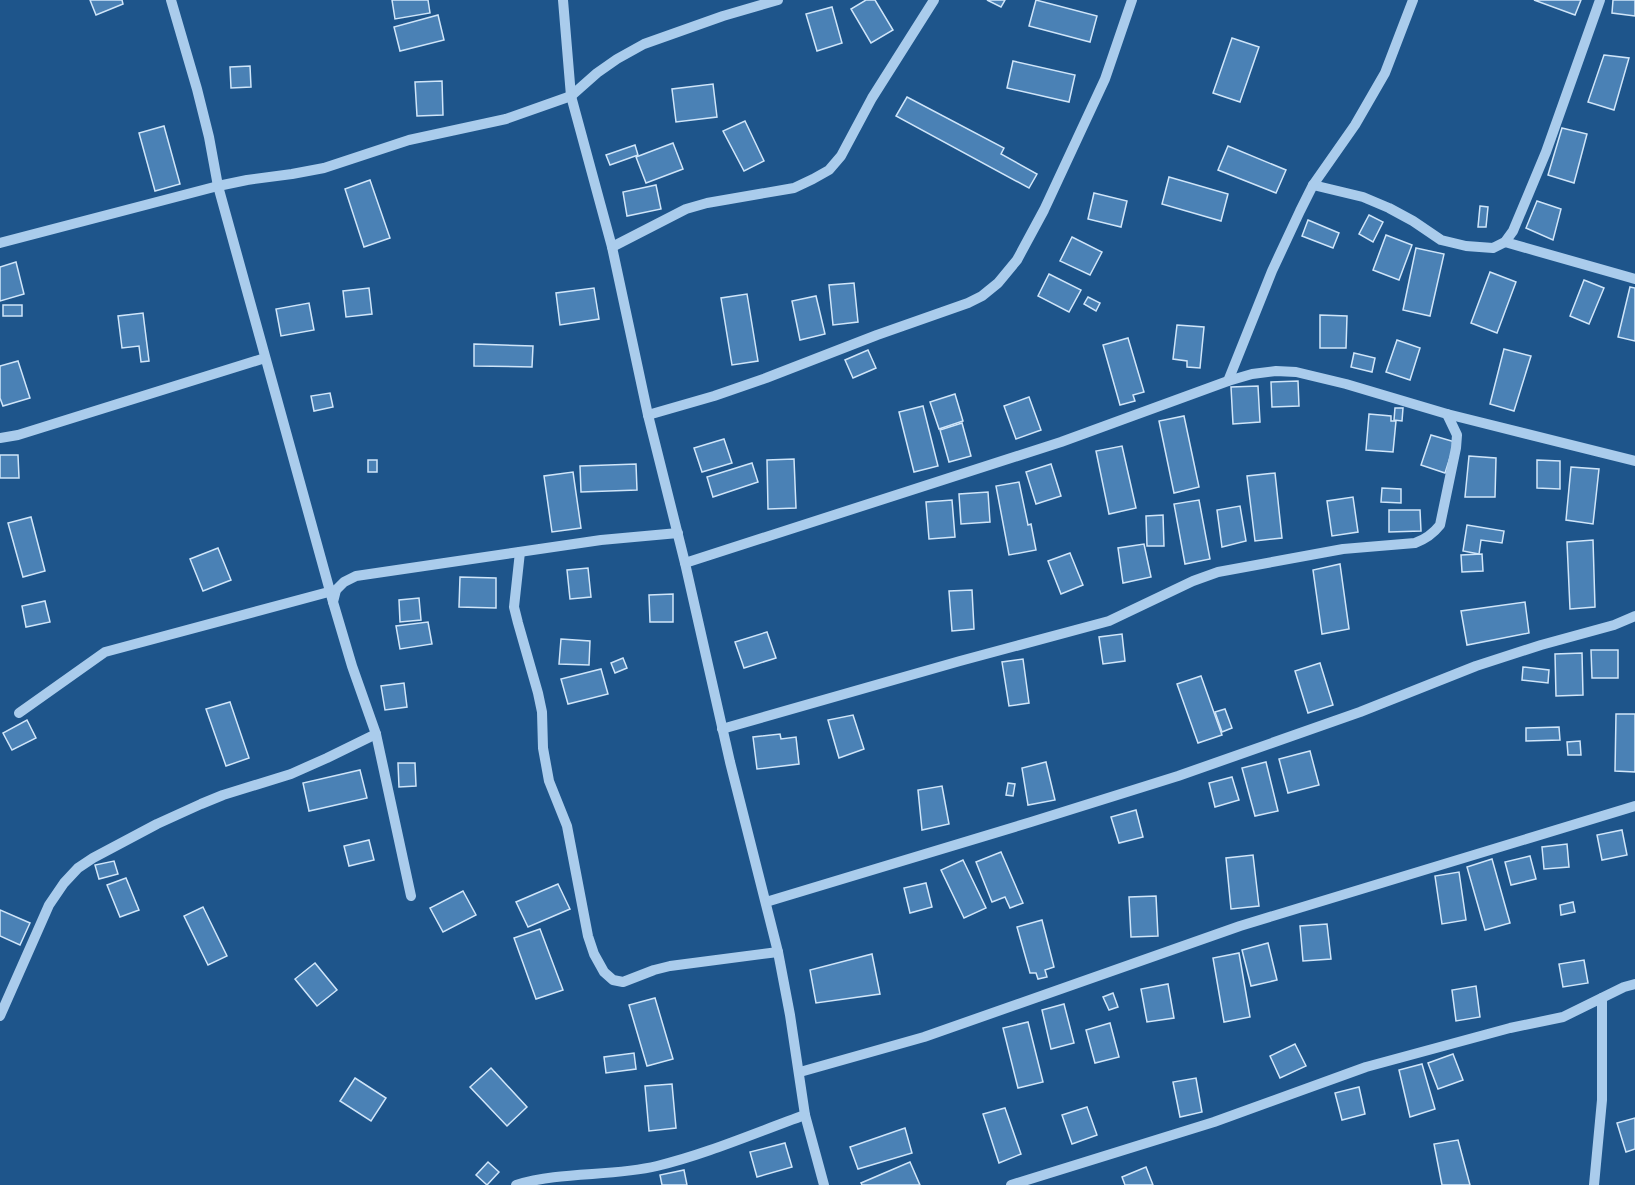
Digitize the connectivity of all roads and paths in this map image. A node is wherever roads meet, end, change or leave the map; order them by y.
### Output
1 (171, 0) edge
2 (563, 0) edge
3 (778, 0) edge
4 (1132, 0) edge
5 (1413, 0) edge
6 (1600, 0) edge
7 (931, 2) edge
8 (571, 96) junction
9 (1313, 185) junction
10 (218, 186) junction
11 (1505, 242) junction
12 (0, 243) edge
13 (612, 247) junction
14 (1635, 279) edge
15 (266, 358) junction
16 (1228, 381) junction
17 (1447, 414) junction
18 (648, 415) junction
19 (0, 438) edge
20 (1635, 461) edge
21 (678, 533) junction
22 (520, 552) junction
23 (685, 563) junction
24 (333, 595) junction
25 (1635, 616) edge
26 (20, 713) dead end
27 (722, 729) junction
28 (375, 734) junction
29 (1635, 806) edge
30 (411, 896) dead end
31 (766, 902) junction
32 (778, 952) junction
33 (1635, 984) edge
34 (1602, 998) junction
35 (0, 1017) edge
36 (800, 1072) junction
37 (805, 1115) junction
38 (516, 1185) edge
39 (824, 1185) edge
40 (1011, 1185) edge
41 (1594, 1185) edge

1 - 10 street
2 - 8 street
3 - 8 street
4 - 18 street
5 - 9 street
6 - 11 street
7 - 13 street
8 - 10 street
8 - 13 street
9 - 11 street
9 - 16 street
10 - 12 street
10 - 15 street
11 - 14 street
13 - 18 street
15 - 19 street
15 - 24 street
16 - 17 street
16 - 23 street
17 - 20 street
17 - 27 street
18 - 21 street
21 - 22 street
21 - 23 street
22 - 24 street
22 - 32 street
23 - 27 street
24 - 26 street
24 - 28 street
25 - 31 street
27 - 31 street
28 - 30 street
28 - 35 street
29 - 36 street
31 - 32 street
32 - 36 street
33 - 34 street
34 - 40 street
34 - 41 street
36 - 37 street
37 - 38 street
37 - 39 street

